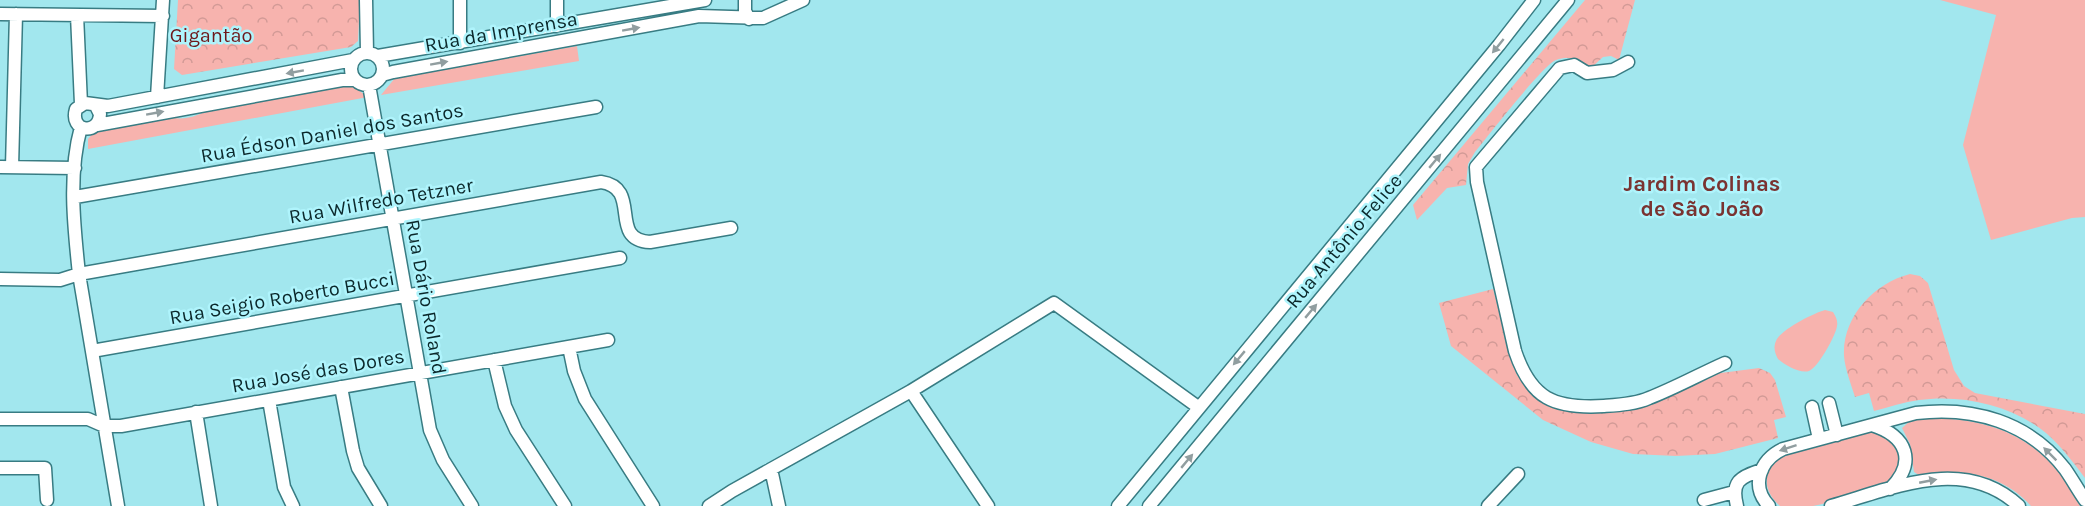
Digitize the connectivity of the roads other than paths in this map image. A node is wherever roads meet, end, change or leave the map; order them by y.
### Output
1 (163, 0) edge
2 (366, 0) edge
3 (460, 0) edge
4 (557, 0) edge
5 (705, 0) edge
6 (745, 0) edge
7 (803, 0) edge
8 (1534, 0) edge
9 (1568, 0) edge
10 (653, 5) edge
11 (0, 14) edge
12 (16, 14) junction
13 (77, 15) junction
14 (164, 16) junction
15 (749, 19) junction
16 (557, 26) junction
17 (460, 43) junction
18 (372, 54) junction
19 (353, 60) junction
20 (1628, 62) dead end
21 (382, 75) junction
22 (355, 80) junction
23 (369, 85) junction
24 (156, 97) junction
25 (81, 104) junction
26 (96, 106) junction
27 (596, 107) dead end
28 (97, 124) junction
29 (81, 127) junction
30 (380, 144) junction
31 (6, 167) edge
32 (75, 168) junction
33 (75, 197) junction
34 (393, 219) junction
35 (730, 228) dead end
36 (620, 258) dead end
37 (79, 274) junction
38 (0, 279) edge
39 (406, 296) junction
40 (608, 340) dead end
41 (569, 347) junction
42 (92, 351) junction
43 (495, 360) junction
44 (1725, 363) dead end
45 (420, 373) junction
46 (341, 387) junction
47 (911, 391) junction
48 (269, 400) junction
49 (1829, 404) dead end
50 (1198, 407) junction
51 (1812, 407) dead end
52 (196, 412) junction
53 (0, 418) edge
54 (1872, 425) junction
55 (104, 426) junction
56 (1837, 435) junction
57 (1819, 439) junction
58 (0, 468) edge
59 (771, 469) junction
60 (1762, 470) junction
61 (1518, 474) dead end
62 (1889, 490) junction
63 (1734, 492) junction
64 (47, 500) dead end
65 (1704, 500) dead end
66 (2085, 500) edge
67 (118, 506) edge
68 (211, 506) edge
69 (293, 506) edge
70 (381, 506) edge
71 (472, 506) edge
72 (565, 506) edge
73 (653, 506) edge
74 (709, 506) edge
75 (779, 506) edge
76 (988, 506) edge
77 (1118, 506) edge
78 (1149, 506) edge
79 (1488, 506) edge
80 (1737, 506) edge
81 (1769, 506) edge
82 (1831, 506) edge
83 (2019, 506) edge

1 - 14 street
2 - 18 street
3 - 17 street
4 - 16 street
5 - 10 street, Rua da Imprensa
6 - 15 street
7 - 15 street, Rua da Imprensa
8 -> 50 street, Rua Antônio Felice
78 -> 9 street, Rua Antônio Felice
10 - 16 street, Rua da Imprensa
11 - 12 street
12 - 13 street
12 - 31 street
13 - 14 street
13 - 25 street
14 - 24 street
21 -> 15 street, Rua da Imprensa
16 - 17 street, Rua da Imprensa
17 - 18 street, Rua da Imprensa
18 - 19 street, Rua da Imprensa
18 - 21 street
19 - 22 street
19 -> 24 street, Rua da Imprensa
20 - 44 street
21 - 23 street, Rua da Imprensa
22 - 23 street
28 -> 22 street
23 - 30 street, Rua Dário Roland
24 - 26 street, Rua da Imprensa
25 - 26 street, Rua da Imprensa
25 - 29 street
26 - 28 street
27 - 30 street, Rua Édson Daniel dos Santos
28 - 29 street
29 - 32 street
30 - 33 street, Rua Édson Daniel dos Santos
30 - 34 street, Rua Dário Roland
31 - 32 street
32 - 33 street
33 - 37 street
34 - 35 street, Rua Wilfredo Tetzner
34 - 37 street, Rua Wilfredo Tetzner
34 - 39 street, Rua Dário Roland
36 - 39 street, Rua Seigio Roberto Bucci
37 - 38 street, Rua Wilfredo Tetzner
37 - 42 street
39 - 42 street, Rua Seigio Roberto Bucci
39 - 45 street, Rua Dário Roland
40 - 41 street, Rua José das Dores
41 - 43 street, Rua José das Dores
41 - 73 street
42 - 55 street
43 - 45 street, Rua José das Dores
43 - 72 street
45 - 46 street, Rua José das Dores
45 - 71 street, Rua Dário Roland
46 - 48 street, Rua José das Dores
46 - 70 street
47 - 50 street
47 - 59 street
47 - 76 street
48 - 52 street, Rua José das Dores
48 - 69 street
49 - 56 street
50 - 77 street, Rua Antônio Felice
51 - 57 street
52 - 55 street, Rua José das Dores
52 - 68 street
53 - 55 street, Rua José das Dores
54 - 56 street
54 - 62 street
66 -> 54 street
55 - 67 street
56 - 57 street
57 -> 60 street
58 - 64 street
59 - 74 street
59 - 75 street
60 - 63 street
60 - 81 street
61 - 79 street
62 - 82 street
62 -> 83 street
63 - 65 street
63 - 80 street

